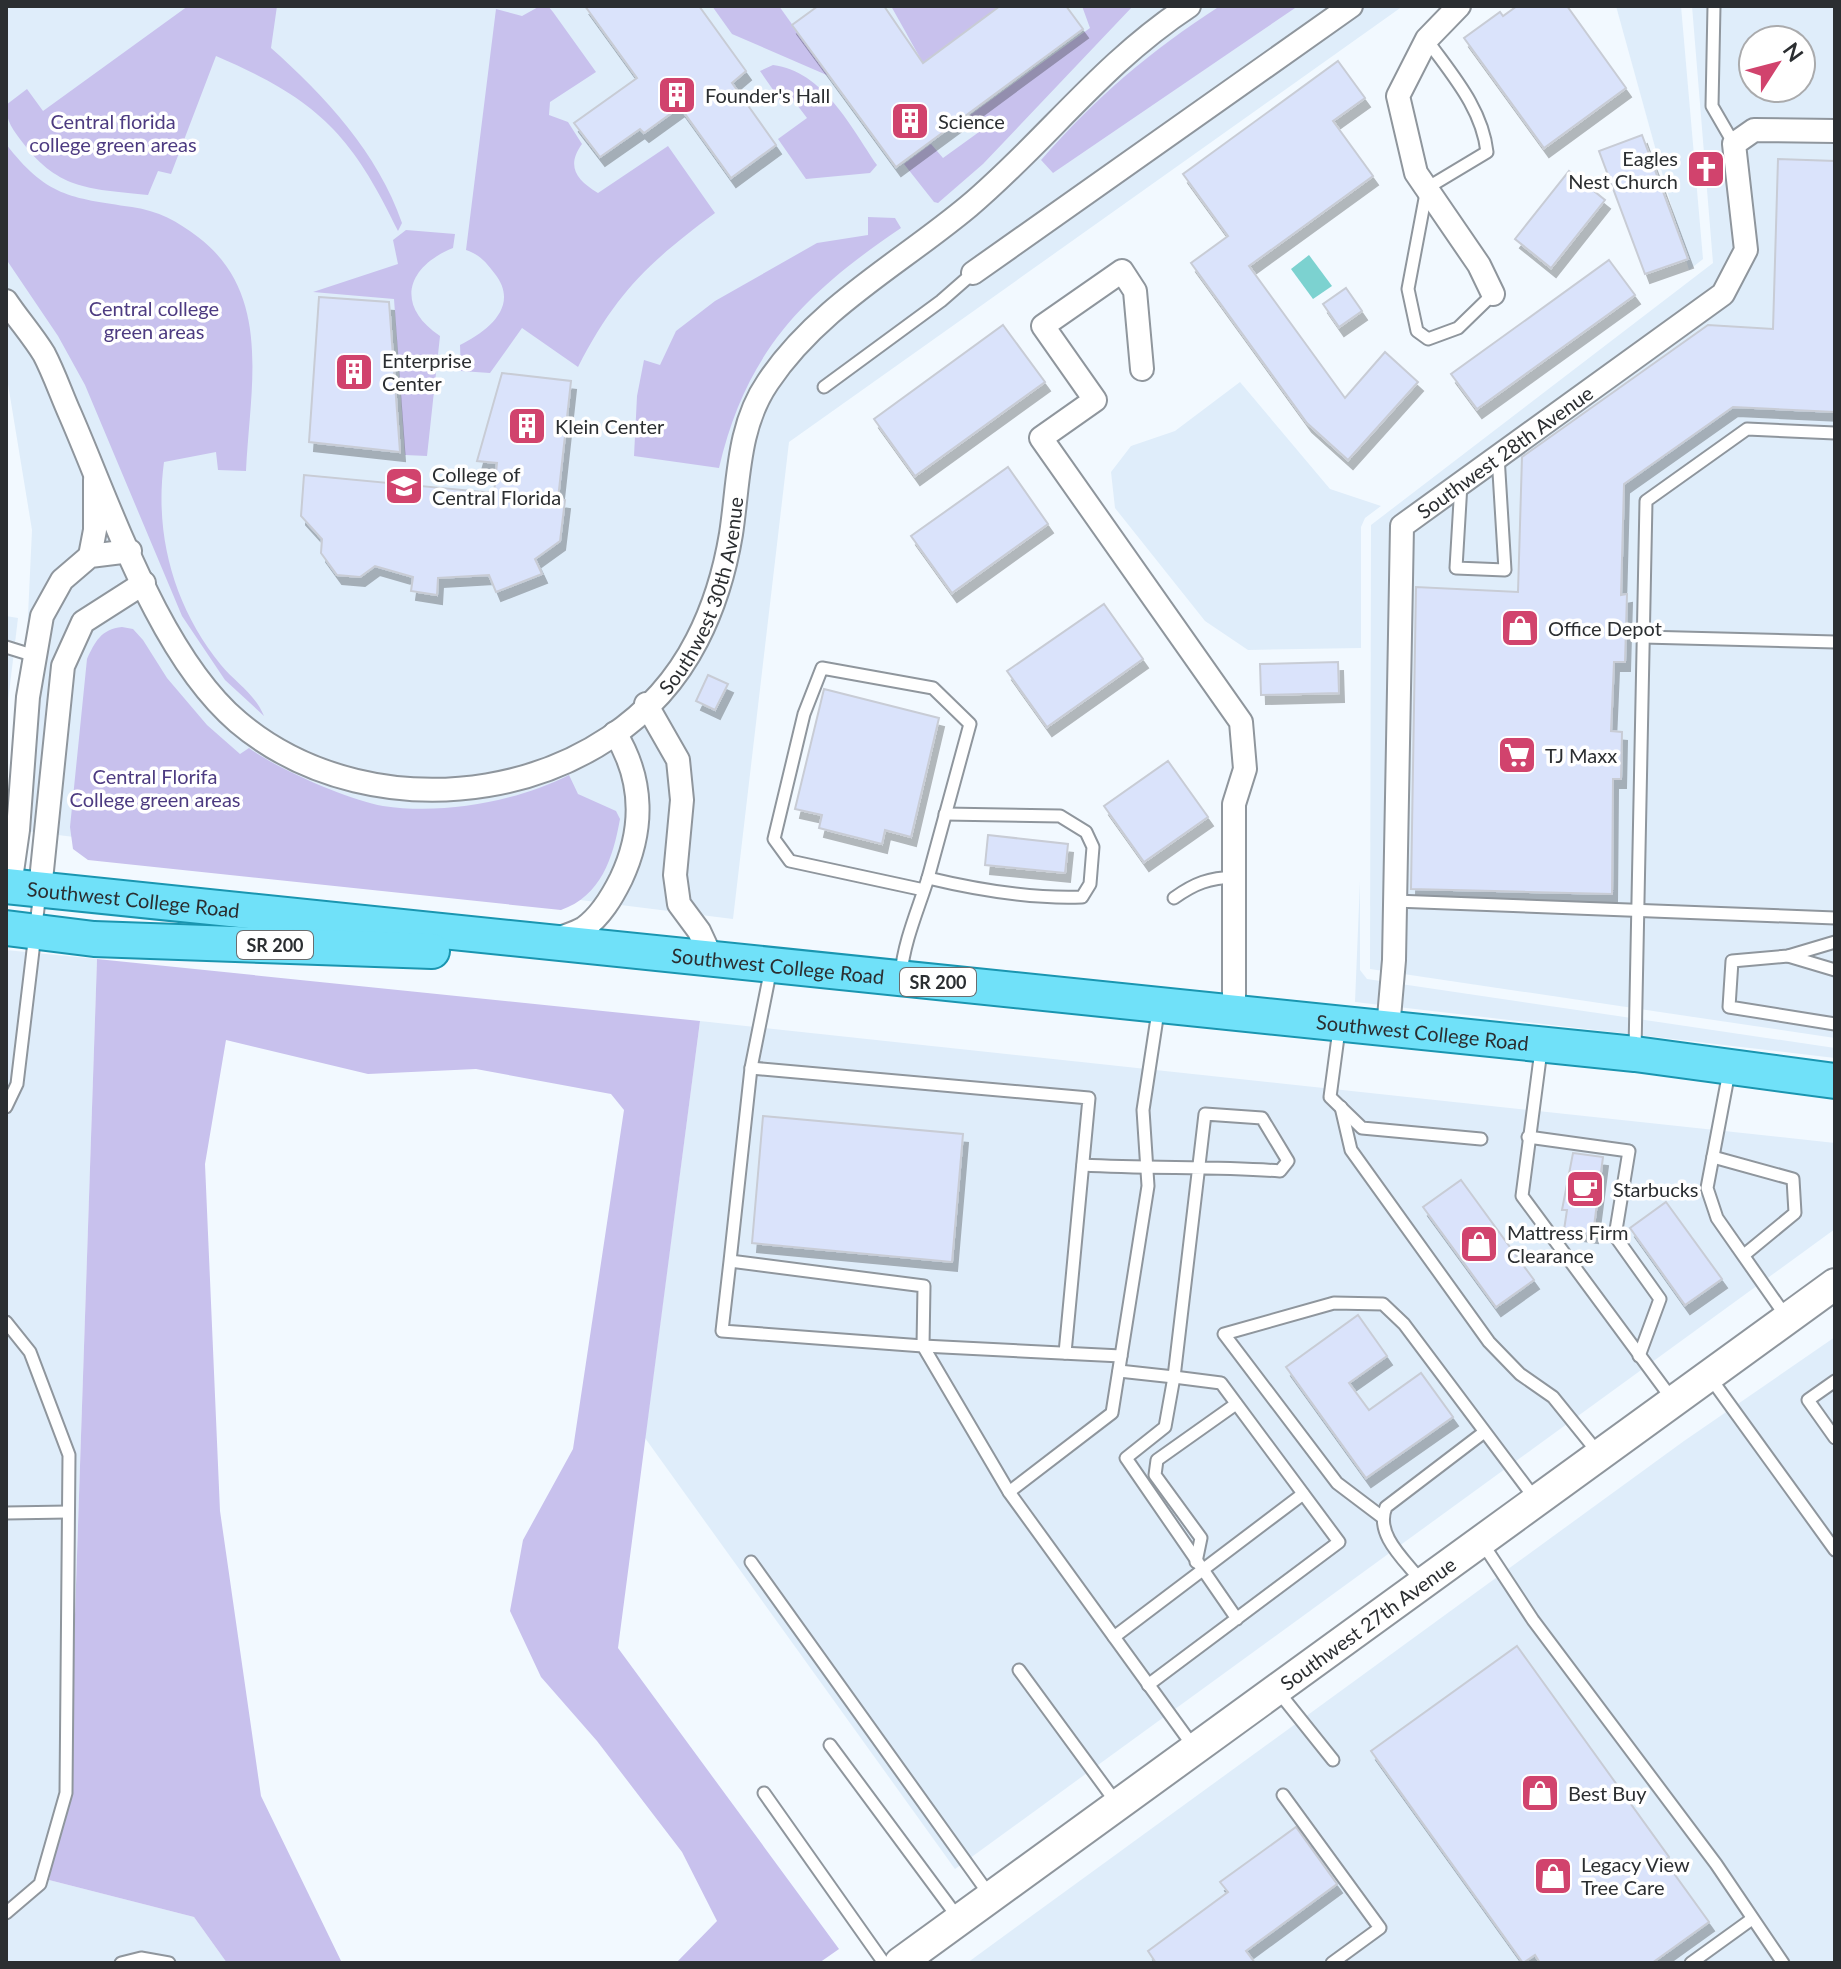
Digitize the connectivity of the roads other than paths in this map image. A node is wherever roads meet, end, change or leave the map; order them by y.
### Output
1 (1189, 6) edge
2 (1351, 6) edge
3 (1459, 6) edge
4 (1714, 6) edge
5 (1427, 39) junction
6 (1835, 131) edge
7 (1734, 144) junction
8 (1427, 188) junction
9 (973, 273) joint
10 (1493, 294) joint
11 (6, 301) edge
12 (1142, 369) dead end
13 (824, 387) dead end
14 (1835, 433) edge
15 (1498, 456) junction
16 (95, 471) junction
17 (1461, 484) junction
18 (130, 551) junction
19 (90, 556) junction
20 (144, 583) junction
21 (1643, 637) junction
22 (1835, 642) edge
23 (6, 647) edge
24 (35, 656) junction
25 (63, 666) junction
26 (646, 704) junction
27 (615, 733) junction
28 (945, 814) junction
29 (1235, 877) junction
30 (926, 884) junction
31 (1174, 898) dead end
32 (1395, 901) junction
33 (15, 907) edge
34 (1636, 912) junction
35 (1835, 918) edge
36 (549, 942) junction
37 (1835, 942) edge
38 (1788, 956) junction
39 (712, 959) junction
40 (1835, 970) edge
41 (769, 978) junction
42 (901, 978) junction
43 (1234, 1013) junction
44 (1157, 1018) junction
45 (1835, 1024) edge
46 (1388, 1029) junction
47 (1338, 1037) junction
48 (1635, 1054) junction
49 (1540, 1058) junction
50 (751, 1068) junction
51 (1728, 1077) junction
52 (1835, 1081) edge
53 (1835, 1103) edge
54 (6, 1107) edge
55 (1341, 1107) junction
56 (1528, 1137) junction
57 (1481, 1139) dead end
58 (1713, 1157) junction
59 (1083, 1165) junction
60 (1200, 1165) junction
61 (1145, 1168) junction
62 (1744, 1255) junction
63 (730, 1261) junction
64 (1835, 1284) edge
65 (1787, 1318) junction
66 (9, 1330) edge
67 (923, 1346) junction
68 (1065, 1353) junction
69 (1121, 1356) junction
70 (1639, 1356) junction
71 (1119, 1371) junction
72 (1709, 1375) junction
73 (1174, 1377) junction
74 (1835, 1381) edge
75 (1674, 1401) junction
76 (1236, 1404) junction
77 (1483, 1433) junction
78 (1835, 1438) edge
79 (1600, 1455) junction
80 (1009, 1492) junction
81 (1303, 1494) junction
82 (1536, 1501) junction
83 (68, 1512) junction
84 (6, 1513) edge
85 (1382, 1523) junction
86 (1481, 1541) junction
87 (1835, 1550) edge
88 (751, 1562) dead end
89 (1199, 1567) junction
90 (1423, 1583) junction
91 (1237, 1619) junction
92 (1114, 1637) junction
93 (1019, 1670) dead end
94 (1148, 1685) junction
95 (1277, 1689) junction
96 (830, 1745) dead end
97 (1194, 1749) junction
98 (1333, 1760) dead end
99 (764, 1793) dead end
100 (1283, 1795) dead end
101 (1118, 1805) junction
102 (991, 1897) junction
103 (6, 1913) edge
104 (1752, 1919) junction
105 (959, 1920) junction
106 (121, 1963) edge
107 (169, 1963) edge
108 (884, 1963) edge
109 (900, 1963) edge
110 (1332, 1963) edge
111 (1691, 1963) edge
112 (1783, 1963) edge

1 - 26 street, Southwest 30th Avenue
2 - 9 street
3 - 5 street
4 - 7 lane
5 - 8 street
5 - 8 lane
6 - 7 street
7 - 15 street, Southwest 28th Avenue
8 - 10 street
8 - 10 lane
9 - 13 lane
11 - 16 street, Southwest 30th Avenue
12 - 29 street
14 - 21 lane
15 - 17 street, Southwest 28th Avenue
15 - 17 lane
16 - 18 street, Southwest 30th Avenue
16 - 19 street
17 - 32 street, Southwest 28th Avenue
18 - 19 street
18 - 20 street, Southwest 30th Avenue
19 - 24 street
20 - 25 street
20 - 27 street, Southwest 30th Avenue
21 - 22 lane
21 - 34 lane
23 - 24 lane
24 - 25 street
24 - 33 street
25 - 33 street
26 - 27 street, Southwest 30th Avenue
26 - 39 street, Southwest 30th Avenue
27 - 36 street
28 - 30 lane
28 - 30 lane
28 - 30 lane
29 - 31 lane
29 - 43 street
30 - 42 lane
32 - 34 lane
32 - 46 street, Southwest 28th Avenue
33 - 36 main road, Southwest College Road / SR 200
33 - 41 main road, Southwest College Road / SR 200
33 - 54 lane
34 - 35 lane
34 - 48 lane
36 - 39 main road, Southwest College Road / SR 200
37 - 38 lane
38 - 40 lane
38 - 45 lane
39 - 42 main road, Southwest College Road / SR 200
41 - 44 main road, Southwest College Road / SR 200
41 - 50 lane
42 - 43 main road, Southwest College Road / SR 200
43 - 46 main road, Southwest College Road / SR 200
44 - 47 main road, Southwest College Road / SR 200
44 - 61 lane
46 - 48 main road, Southwest College Road / SR 200
47 - 49 main road, Southwest College Road / SR 200
47 - 55 lane
48 - 52 main road, Southwest College Road / SR 200
49 - 51 main road, Southwest College Road / SR 200
49 - 56 lane
50 - 59 lane
50 - 63 lane
51 - 53 main road, Southwest College Road / SR 200
51 - 58 lane
55 - 57 lane
55 - 79 lane
56 - 70 lane
56 - 70 lane
58 - 62 lane
58 - 62 lane
59 - 61 lane
59 - 68 lane
60 - 60 lane
60 - 61 lane
60 - 73 lane
61 - 69 lane
62 - 65 lane
63 - 67 lane
63 - 67 lane
64 - 65 main road, Southwest 27th Avenue
65 - 72 main road, Southwest 27th Avenue
66 - 83 lane
67 - 68 lane
67 - 80 lane
68 - 69 lane
69 - 71 lane
70 - 75 lane
71 - 73 lane
71 - 80 lane
72 - 75 main road, Southwest 27th Avenue
72 - 87 lane
73 - 76 lane
73 - 89 lane
74 - 78 lane
75 - 79 main road, Southwest 27th Avenue
76 - 81 lane
76 - 89 lane
77 - 82 lane
77 - 85 lane
77 - 85 lane
79 - 82 main road, Southwest 27th Avenue
80 - 92 lane
81 - 89 lane
81 - 91 lane
82 - 86 main road, Southwest 27th Avenue
83 - 84 lane
83 - 103 lane
85 - 90 lane
86 - 90 main road, Southwest 27th Avenue
86 - 104 lane
88 - 102 lane
89 - 91 lane
89 - 92 lane
90 - 95 main road, Southwest 27th Avenue
91 - 94 lane
92 - 94 lane
93 - 101 lane
94 - 97 lane
95 - 97 main road, Southwest 27th Avenue
95 - 98 lane
96 - 105 lane
97 - 101 main road, Southwest 27th Avenue
99 - 108 lane
100 - 110 lane
101 - 102 main road, Southwest 27th Avenue
102 - 105 main road, Southwest 27th Avenue
104 - 111 lane
104 - 112 lane
105 - 109 main road, Southwest 27th Avenue
106 - 107 lane

